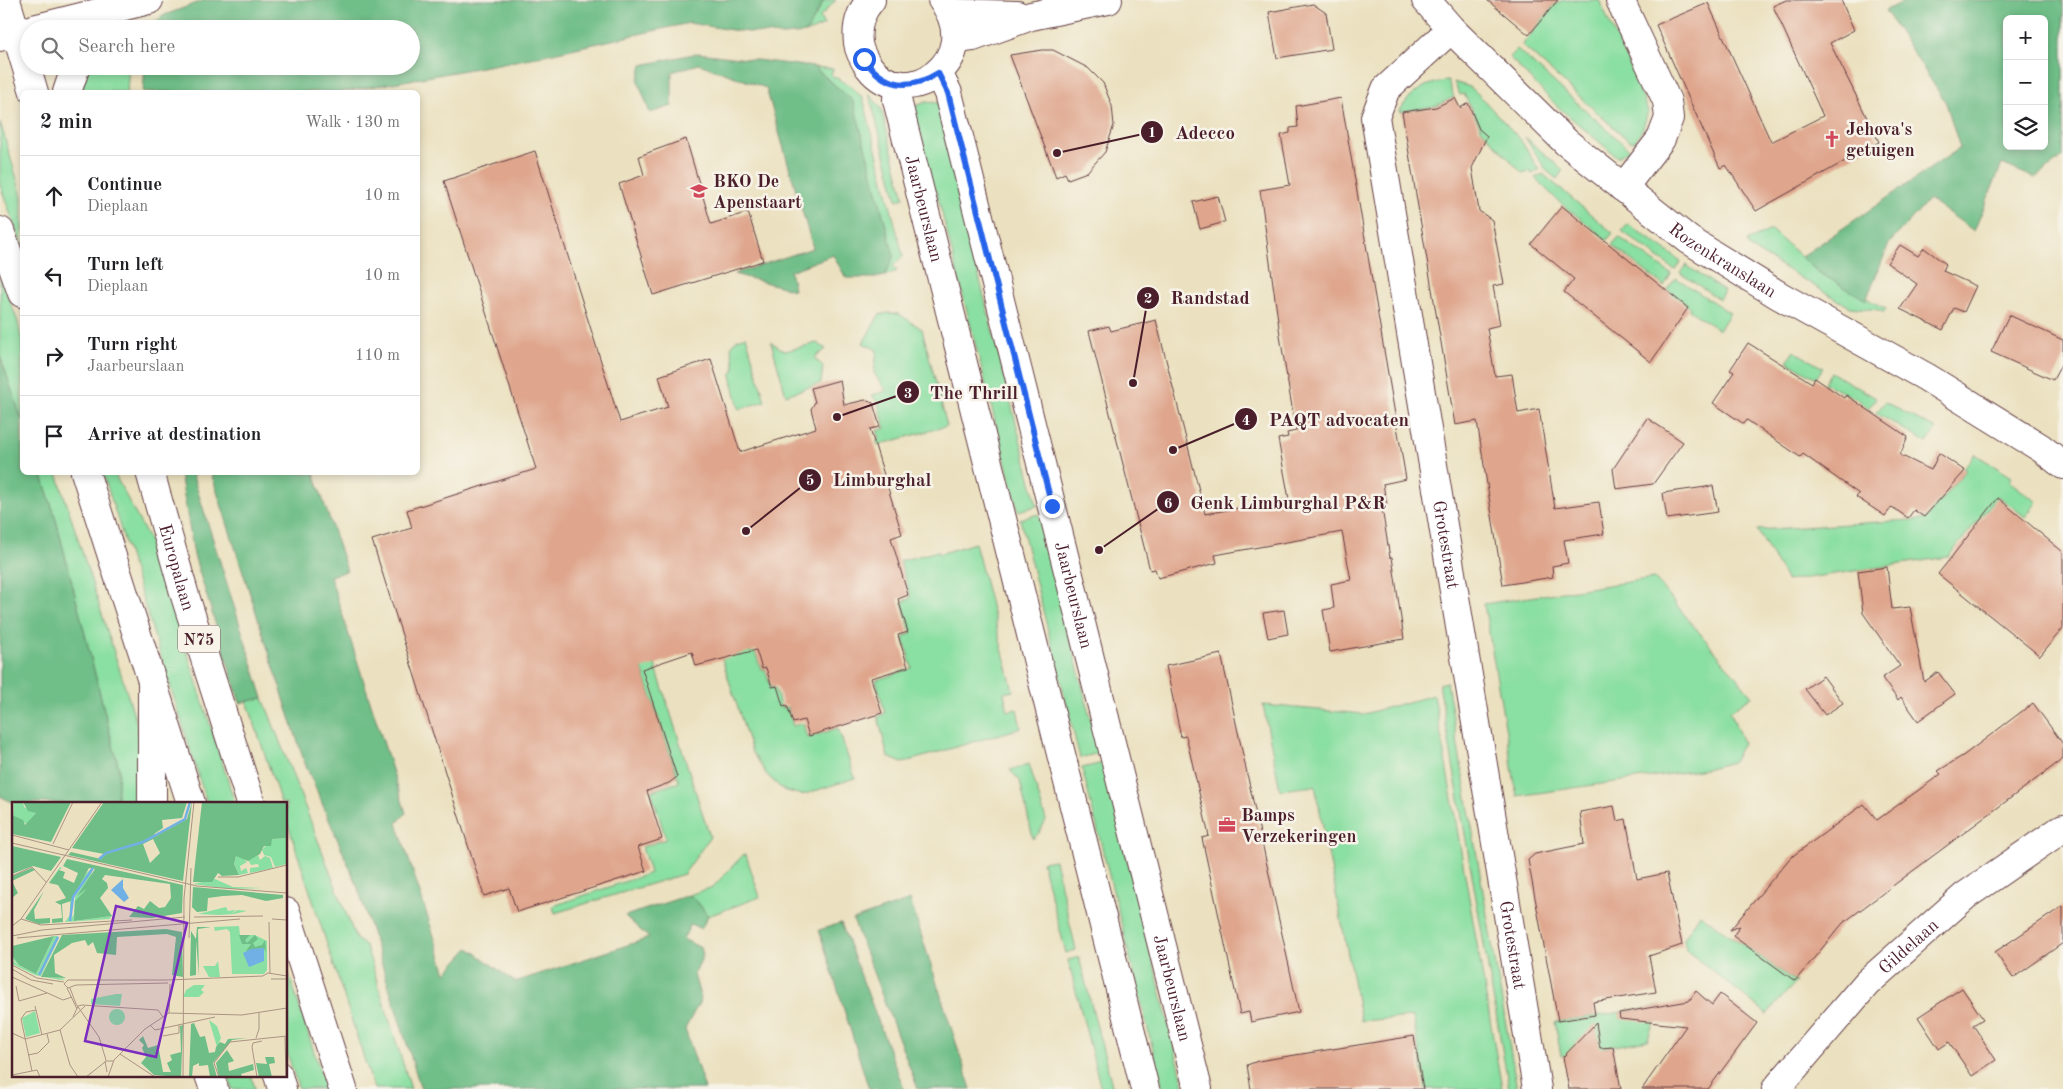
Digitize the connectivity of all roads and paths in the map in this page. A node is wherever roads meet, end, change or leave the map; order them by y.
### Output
1 (6, 0) edge
2 (149, 0) edge
3 (1108, 0) edge
4 (1426, 0) edge
5 (1620, 0) edge
6 (867, 2) edge
7 (947, 7) edge
8 (1032, 16) junction
9 (100, 20) edge
10 (1452, 30) junction
11 (20, 32) edge
12 (956, 40) junction
13 (938, 73) junction
14 (30, 75) edge
15 (73, 75) edge
16 (898, 84) junction
17 (34, 90) edge
18 (68, 90) edge
19 (1623, 188) junction
20 (0, 231) edge
21 (20, 287) edge
22 (2063, 465) edge
23 (86, 475) edge
24 (151, 475) edge
25 (152, 679) junction
26 (152, 802) edge
27 (192, 802) edge
28 (251, 802) edge
29 (2063, 828) edge
30 (288, 918) edge
31 (210, 1076) edge
32 (278, 1076) edge
33 (214, 1089) edge
34 (282, 1089) edge
35 (343, 1089) edge
36 (1145, 1089) edge
37 (1198, 1089) edge
38 (1537, 1089) edge
39 (1776, 1089) edge

1 - 11 main road
2 - 9 main road
3 - 8 main road
4 - 10 main road, Rozenkranslaan
5 - 19 main road
6 - 16 main road
7 - 8 main road
7 - 12 main road
8 - 12 main road
10 - 19 main road, Rozenkranslaan
10 - 38 main road, Grotestraat
12 - 13 main road
13 - 16 main road
13 - 37 main road, Jaarbeurslaan
14 - 17 main road
15 - 18 main road
16 - 36 main road, Jaarbeurslaan
19 - 22 main road, Rozenkranslaan
20 - 21 main road
23 - 25 main road
24 - 28 main road, Europalaan / N75
25 - 26 main road
25 - 27 main road
29 - 39 main road, Gildelaan
30 - 35 main road
31 - 33 main road
32 - 34 main road

